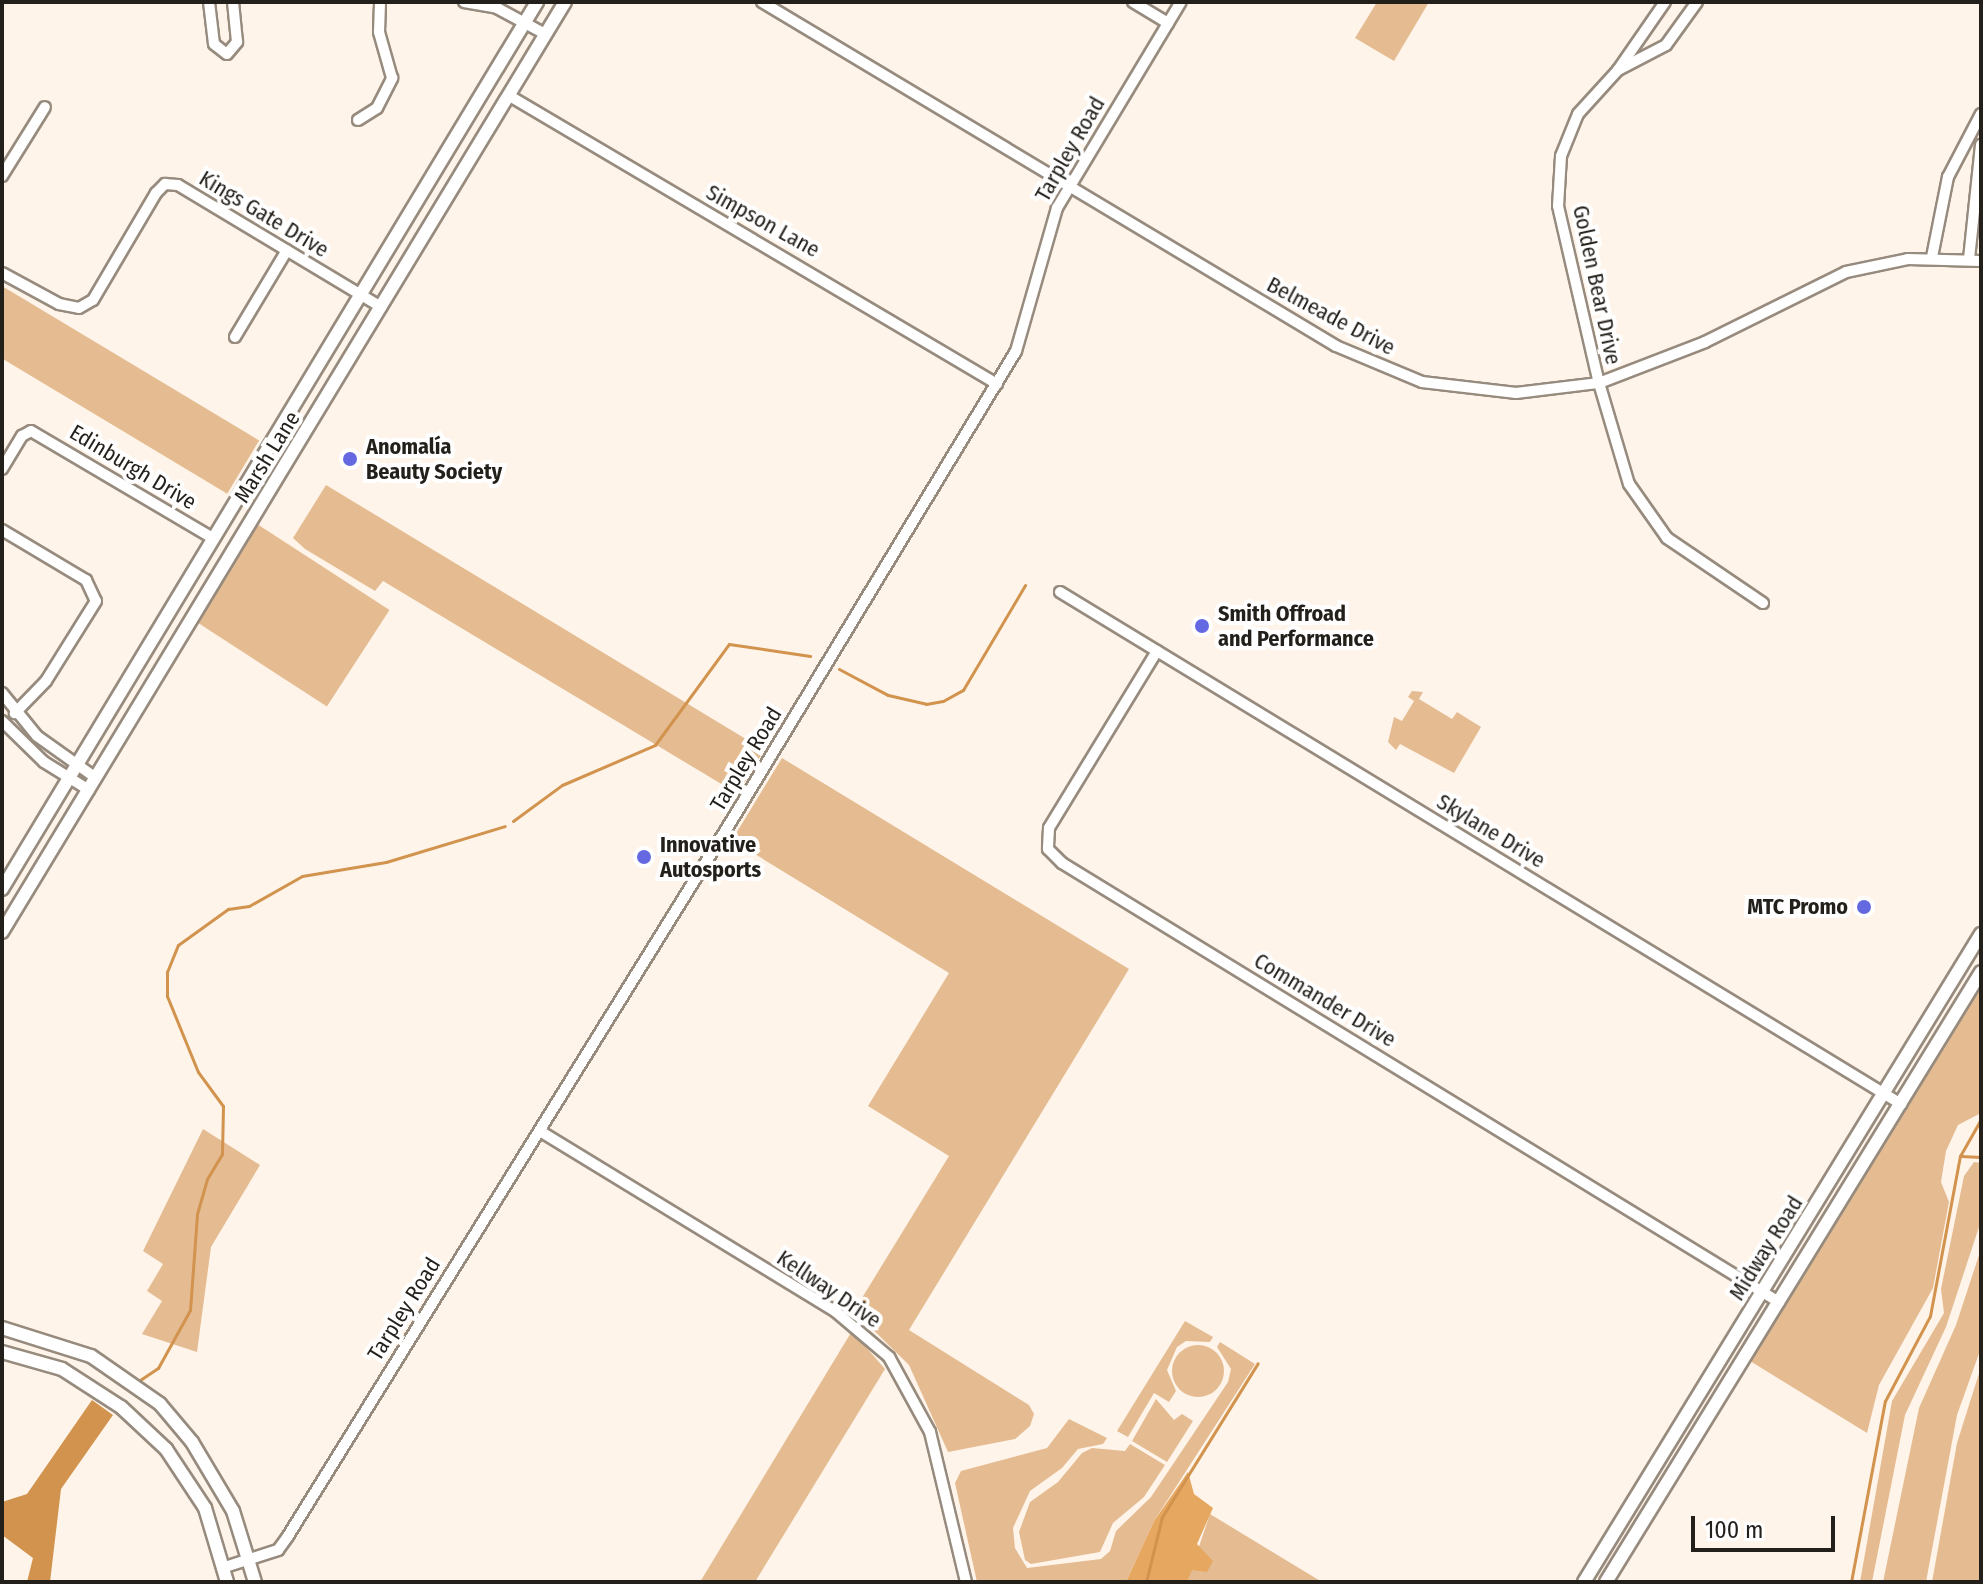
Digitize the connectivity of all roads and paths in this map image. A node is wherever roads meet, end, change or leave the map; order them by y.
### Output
1 (209, 2) edge
2 (233, 2) edge
3 (380, 2) edge
4 (464, 2) edge
5 (537, 2) edge
6 (565, 2) edge
7 (762, 2) edge
8 (1133, 2) edge
9 (1181, 2) edge
10 (1665, 2) edge
11 (1697, 2) edge
12 (525, 21) junction
13 (1168, 23) junction
14 (545, 34) junction
15 (1618, 70) junction
16 (508, 95) junction
17 (45, 107) dead end
18 (1981, 114) edge
19 (358, 120) dead end
20 (1981, 145) edge
21 (2, 176) edge
22 (1068, 186) junction
23 (287, 250) junction
24 (1932, 257) junction
25 (1969, 259) junction
26 (1981, 261) edge
27 (2, 273) edge
28 (362, 297) junction
29 (381, 307) junction
30 (235, 337) dead end
31 (1599, 383) junction
32 (997, 384) junction
33 (2, 469) edge
34 (2, 530) edge
35 (214, 539) junction
36 (1060, 592) dead end
37 (1763, 603) dead end
38 (1157, 651) junction
39 (2, 693) edge
40 (15, 713) junction
41 (2, 721) edge
42 (78, 766) junction
43 (96, 778) junction
44 (70, 779) junction
45 (89, 790) junction
46 (2, 889) edge
47 (2, 932) edge
48 (1981, 934) edge
49 (1981, 972) edge
50 (1884, 1094) junction
51 (1901, 1104) junction
52 (540, 1131) junction
53 (1763, 1292) junction
54 (1779, 1302) junction
55 (2, 1328) edge
56 (71, 1347) junction
57 (2, 1352) edge
58 (62, 1369) junction
59 (251, 1559) junction
60 (1596, 1562) junction
61 (225, 1567) junction
62 (1609, 1578) edge
63 (227, 1582) edge
64 (255, 1582) edge
65 (966, 1582) edge
66 (1584, 1582) edge

1 - 2 street
3 - 19 street
4 - 12 street
5 - 12 main road, Marsh Lane
6 - 14 main road, Marsh Lane
7 - 22 street, Belmeade Drive
8 - 13 street
9 - 13 street, Tarpley Road
10 - 15 street, Golden Bear Drive
11 - 15 street, Golden Bear Drive
12 - 14 street
12 - 28 main road, Marsh Lane
13 - 22 street, Tarpley Road
14 - 16 main road, Marsh Lane
15 - 31 street, Golden Bear Drive
16 - 29 main road, Marsh Lane
16 - 32 street, Simpson Lane
17 - 21 street
18 - 24 street
20 - 25 street
22 - 31 street, Belmeade Drive
22 - 32 street, Tarpley Road
23 - 27 street, Kings Gate Drive
23 - 28 street, Kings Gate Drive
23 - 30 street
24 - 25 street, Belmeade Drive
24 - 31 street, Belmeade Drive
25 - 26 street, Belmeade Drive
28 - 29 street, Kings Gate Drive
28 - 35 main road, Marsh Lane
29 - 43 main road, Marsh Lane
31 - 37 street, Golden Bear Drive
32 - 52 street, Tarpley Road
33 - 35 street, Edinburgh Drive
34 - 40 street
35 - 42 main road, Marsh Lane
36 - 38 street, Skylane Drive
38 - 50 street, Skylane Drive
38 - 53 street, Commander Drive
39 - 40 street
40 - 42 street
41 - 44 street
42 - 43 street
42 - 44 main road, Marsh Lane
43 - 45 main road, Marsh Lane
44 - 45 street
44 - 46 main road, Marsh Lane
45 - 47 main road, Marsh Lane
48 - 50 main road, Midway Road
49 - 51 main road, Midway Road
50 - 51 street, Skylane Drive
50 - 53 main road, Midway Road
51 - 54 main road, Midway Road
52 - 59 street, Tarpley Road
52 - 65 street, Kellway Drive
53 - 54 street, Commander Drive
53 - 60 main road, Midway Road
54 - 62 main road, Midway Road
55 - 56 main road
56 - 58 main road
56 - 59 main road
57 - 58 main road
58 - 61 main road
59 - 61 street, Tarpley Road
59 - 64 main road
60 - 62 main road
60 - 66 main road, Midway Road
61 - 63 main road

